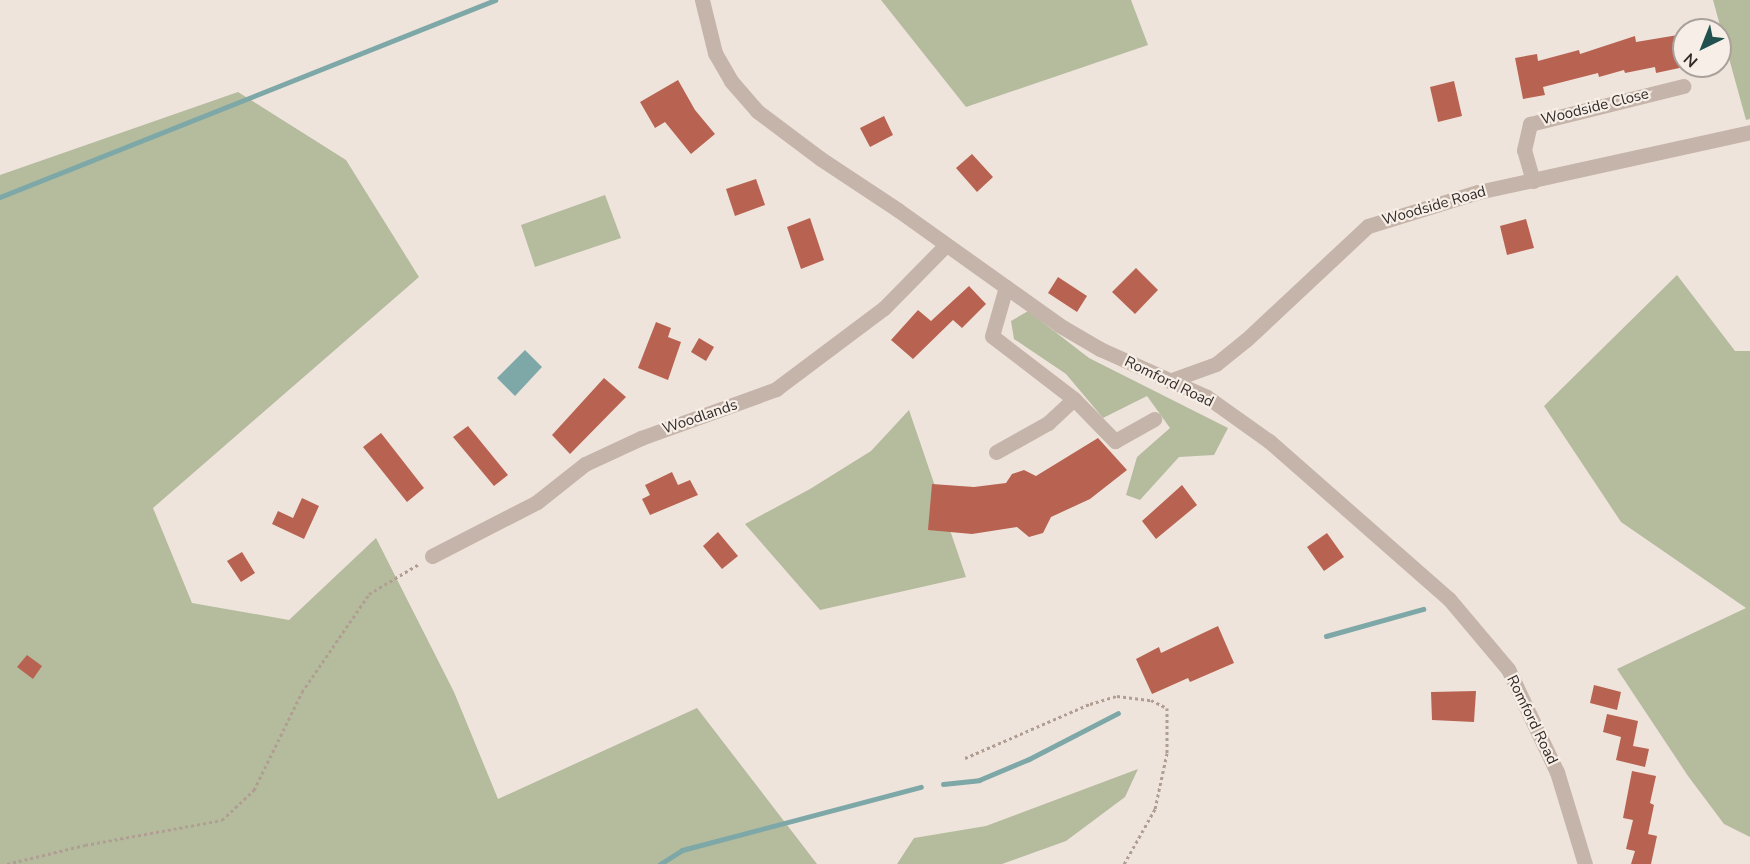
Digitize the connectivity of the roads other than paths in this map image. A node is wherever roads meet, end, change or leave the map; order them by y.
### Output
1 (702, 0) edge
2 (1683, 86) dead end
3 (1750, 132) edge
4 (1533, 181) junction
5 (945, 246) junction
6 (1006, 287) junction
7 (1169, 381) junction
8 (1074, 399) junction
9 (1154, 419) dead end
10 (996, 452) dead end
11 (432, 556) road end
12 (1585, 864) edge

1 - 5 street, Romford Road
2 - 4 street, Woodside Close
3 - 4 street, Woodside Road
4 - 7 street, Woodside Road
5 - 6 street, Romford Road
5 - 11 street, Woodlands
6 - 7 street, Romford Road
6 - 8 street
7 - 12 street, Romford Road
8 - 9 street
8 - 10 street

